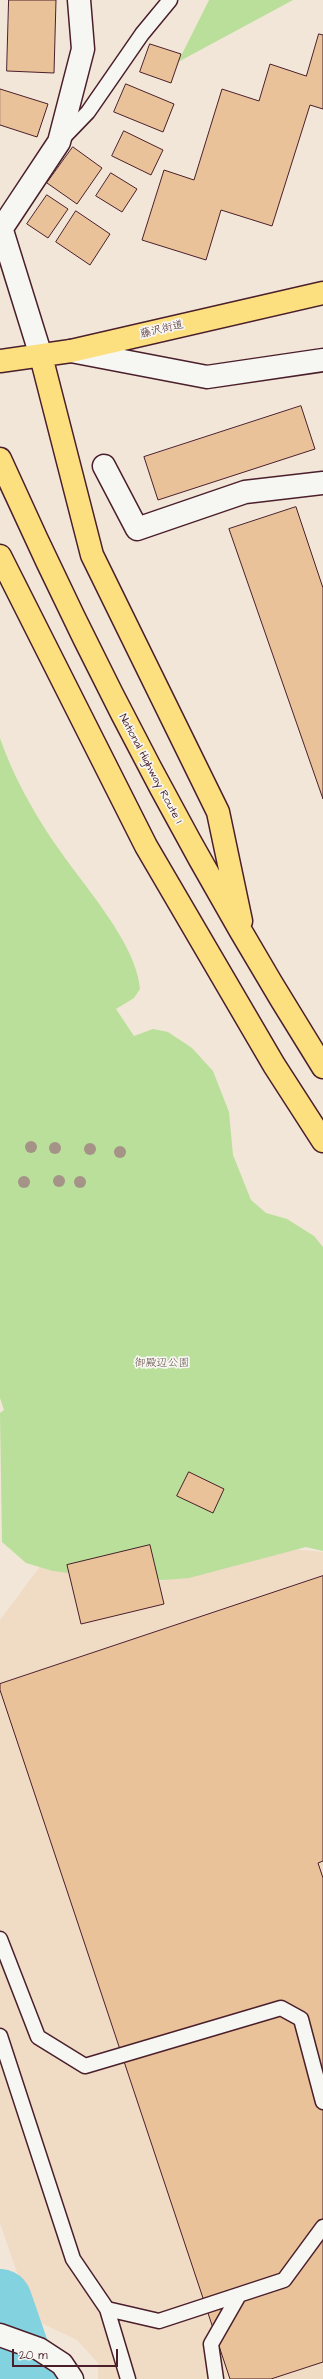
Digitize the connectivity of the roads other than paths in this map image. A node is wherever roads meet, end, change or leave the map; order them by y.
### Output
1 (78, 0) edge
2 (170, 0) edge
3 (59, 142) junction
4 (1, 226) edge
5 (323, 293) edge
6 (71, 351) junction
7 (41, 356) junction
8 (323, 360) edge
9 (0, 361) edge
10 (0, 459) edge
11 (104, 466) dead end
12 (323, 483) edge
13 (0, 556) edge
14 (246, 943) junction
15 (323, 1067) edge
16 (323, 1142) edge
17 (0, 1939) edge
18 (0, 2036) edge
19 (323, 2102) edge
20 (323, 2227) edge
21 (239, 2295) junction
22 (107, 2310) junction
23 (0, 2335) edge
24 (72, 2379) edge
25 (128, 2379) edge
26 (216, 2379) edge

1 - 3 street
2 - 3 lane
3 - 4 street
4 - 7 street
5 - 6 highway, 藤沢街道
6 - 7 highway, 藤沢街道
6 - 8 street
7 - 9 highway, 藤沢街道
7 - 14 highway
10 - 14 highway, National Highway Route 1
11 - 12 street
13 - 16 highway
14 - 15 highway, National Highway Route 1
17 - 19 lane
18 - 22 lane
20 - 21 lane
21 - 22 lane
21 - 26 lane
22 - 25 lane
23 - 24 street

